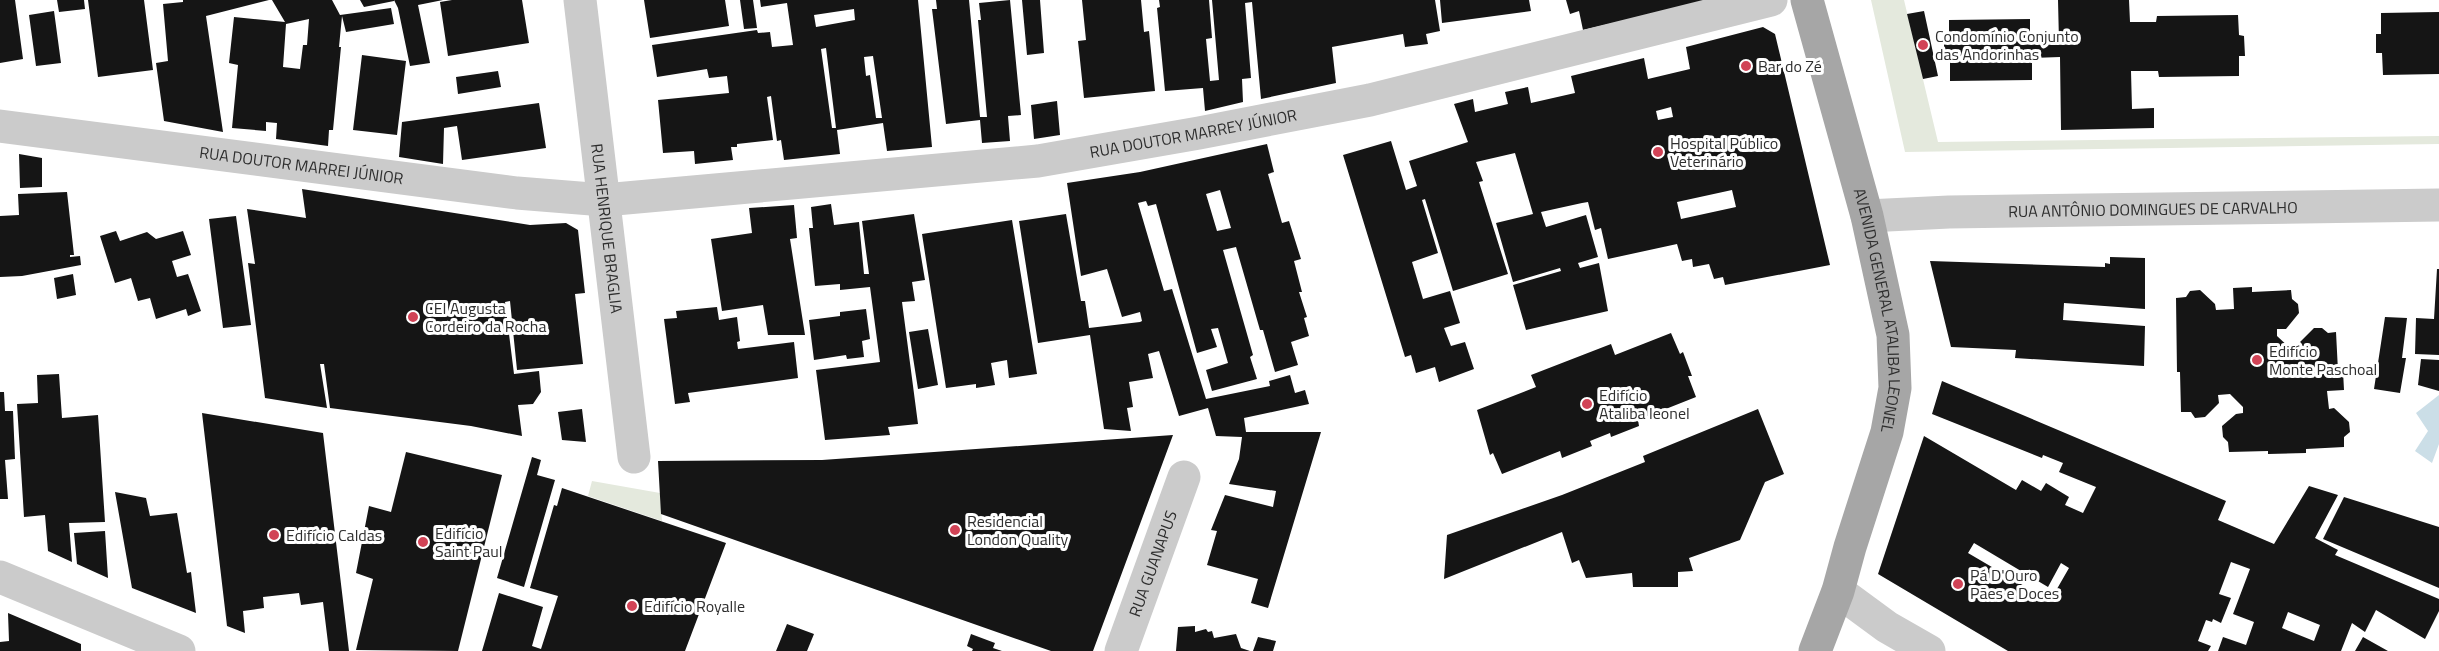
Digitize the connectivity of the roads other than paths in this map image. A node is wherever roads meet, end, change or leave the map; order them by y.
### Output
1 (580, 0) edge
2 (1771, 0) edge
3 (1807, 0) edge
4 (0, 126) edge
5 (604, 201) junction
6 (2439, 204) edge
7 (1867, 216) junction
8 (634, 457) dead end
9 (1184, 477) dead end
10 (0, 577) edge
11 (1838, 591) junction
12 (180, 651) edge
13 (1121, 651) edge
14 (1815, 651) edge
15 (1929, 651) edge

1 - 5 street, RUA HENRIQUE BRAGLIA
2 - 5 street, RUA DOUTOR MARREY JÚNIOR
3 - 7 main road, AVENIDA GENERAL ATALIBA LEONEL
4 - 5 street, RUA DOUTOR MARREI JÚNIOR
5 - 8 street, RUA HENRIQUE BRAGLIA
6 - 7 street, RUA ANTÔNIO DOMINGUES DE CARVALHO
7 - 11 main road, AVENIDA GENERAL ATALIBA LEONEL
9 - 13 street, RUA GUANAPUS
10 - 12 street
11 - 14 main road, AVENIDA GENERAL ATALIBA LEONEL
11 - 15 street

